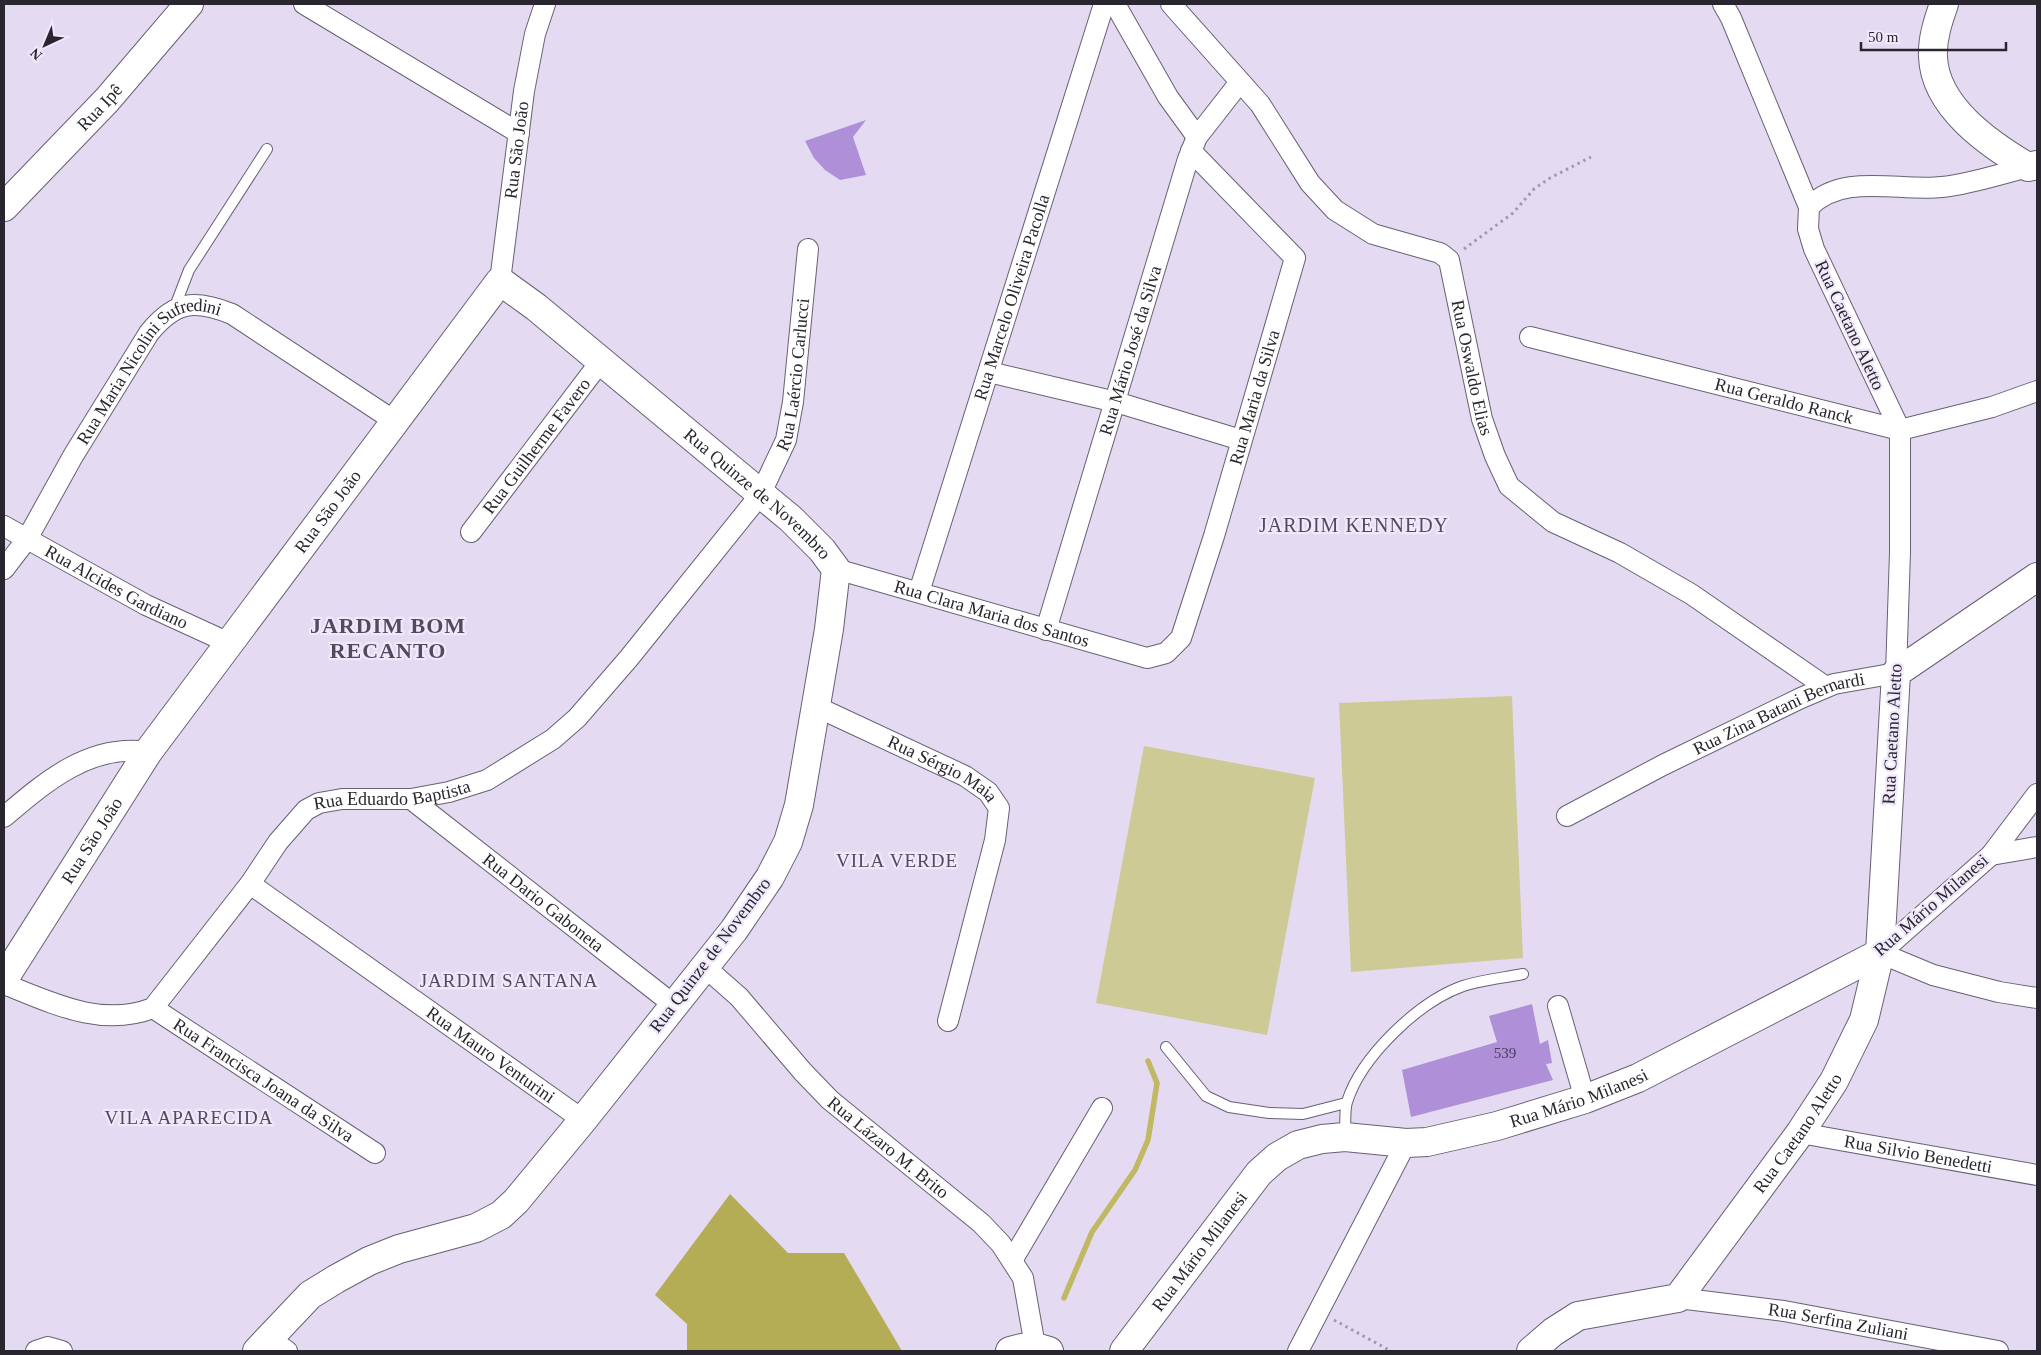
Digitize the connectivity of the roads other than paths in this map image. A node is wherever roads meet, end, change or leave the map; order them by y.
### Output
1 (189, 4) edge
2 (304, 4) edge
3 (546, 4) edge
4 (1104, 4) edge
5 (1115, 4) edge
6 (1171, 4) edge
7 (1723, 4) edge
8 (1944, 4) edge
9 (1240, 82) junction
10 (519, 133) junction
11 (1194, 144) junction
12 (267, 150) dead end
13 (2033, 166) edge
14 (4, 207) edge
15 (1809, 207) junction
16 (808, 249) dead end
17 (500, 281) junction
18 (174, 310) junction
19 (1530, 336) dead end
20 (601, 361) junction
21 (989, 372) junction
22 (2037, 391) edge
23 (1116, 402) junction
24 (396, 422) junction
25 (1900, 430) junction
26 (1241, 440) junction
27 (760, 495) junction
28 (4, 526) edge
29 (471, 532) dead end
30 (27, 539) junction
31 (4, 569) edge
32 (836, 569) junction
33 (2037, 577) edge
34 (919, 592) junction
35 (1046, 630) junction
36 (229, 644) junction
37 (1147, 658) joint
38 (1896, 673) junction
39 (1826, 687) junction
40 (817, 707) junction
41 (148, 752) junction
42 (2037, 794) edge
43 (411, 799) junction
44 (1567, 816) dead end
45 (4, 817) edge
46 (2037, 848) edge
47 (1991, 855) junction
48 (250, 884) junction
49 (1880, 952) junction
50 (705, 967) junction
51 (1522, 974) dead end
52 (4, 979) edge
53 (4, 984) edge
54 (2037, 998) edge
55 (674, 1005) junction
56 (1558, 1006) dead end
57 (153, 1008) junction
58 (948, 1021) dead end
59 (1166, 1048) dead end
60 (1585, 1099) junction
61 (1346, 1103) junction
62 (1102, 1108) dead end
63 (584, 1120) junction
64 (1800, 1133) junction
65 (1345, 1136) junction
66 (1406, 1143) junction
67 (375, 1153) dead end
68 (2037, 1175) edge
69 (1013, 1259) junction
70 (1678, 1298) junction
71 (271, 1347) edge
72 (1031, 1350) edge
73 (36, 1351) edge
74 (62, 1351) edge
75 (1124, 1351) edge
76 (1298, 1351) edge
77 (1531, 1351) edge
78 (1998, 1351) edge

1 - 14 street, Rua Ipê
2 - 10 street
3 - 10 street, Rua São João
4 - 21 street, Rua Marcelo Oliveira Pacolla
5 - 11 street, Rua Maria da Silva
6 - 9 street
7 - 15 street
8 - 13 street
9 - 11 street, Rua Mário José da Silva
9 - 39 street, Rua Oswaldo Elias
10 - 17 street, Rua São João
11 - 23 street, Rua Mário José da Silva
11 - 26 street, Rua Maria da Silva
12 - 18 lane
13 - 15 street
15 - 25 street, Rua Caetano Aletto
16 - 27 street, Rua Laércio Carlucci
17 - 20 street, Rua Quinze de Novembro
17 - 24 street, Rua São João
18 - 24 street, Rua Maria Nicolini Sufredini
18 - 30 street, Rua Maria Nicolini Sufredini
19 - 25 street, Rua Geraldo Ranck
20 - 27 street, Rua Quinze de Novembro
20 - 29 street, Rua Guilherme Favero
21 - 23 street
21 - 34 street, Rua Marcelo Oliveira Pacolla
22 - 25 street, Rua Geraldo Ranck
23 - 26 street
23 - 35 street, Rua Mário José da Silva
24 - 36 street, Rua São João
25 - 38 street, Rua Caetano Aletto
26 - 37 street, Rua Maria da Silva
27 - 32 street, Rua Quinze de Novembro
27 - 43 street, Rua Eduardo Baptista
28 - 30 street, Rua Alcides Gardiano
30 - 31 street, Rua Maria Nicolini Sufredini
30 - 36 street, Rua Alcides Gardiano
32 - 34 street, Rua Clara Maria dos Santos
32 - 40 street, Rua Quinze de Novembro
33 - 38 street, Rua Zina Batani Bernardi
34 - 35 street, Rua Clara Maria dos Santos
35 - 37 street, Rua Clara Maria dos Santos
36 - 41 street, Rua São João
38 - 39 street, Rua Zina Batani Bernardi
38 - 49 street, Rua Caetano Aletto
39 - 44 street, Rua Zina Batani Bernardi
40 - 50 street, Rua Quinze de Novembro
40 - 58 street, Rua Sérgio Maia
41 - 45 street
41 - 52 street, Rua São João
42 - 47 street, Rua Mário Milanesi
43 - 48 street, Rua Eduardo Baptista
43 - 55 street, Rua Dario Gaboneta
46 - 47 street
47 - 49 street, Rua Mário Milanesi
48 - 57 street, Rua Eduardo Baptista
48 - 63 street, Rua Mauro Venturini
49 - 54 street
49 - 60 street, Rua Mário Milanesi
49 - 64 street, Rua Caetano Aletto
50 - 55 street, Rua Quinze de Novembro
50 - 69 street, Rua Lázaro M. Brito
51 - 61 lane
53 - 57 street
55 - 63 street, Rua Quinze de Novembro
56 - 60 street
57 - 67 street, Rua Francisca Joana da Silva
59 - 61 lane
60 - 66 street, Rua Mário Milanesi
61 - 65 lane
62 - 69 street
63 - 71 street, Rua Quinze de Novembro
64 - 68 street, Rua Silvio Benedetti
64 - 70 street, Rua Caetano Aletto
65 - 66 street, Rua Mário Milanesi
65 - 75 street, Rua Mário Milanesi
66 - 76 street
69 - 72 street, Rua Lázaro M. Brito
70 - 77 street
70 - 78 street, Rua Serfina Zuliani
73 - 74 street

